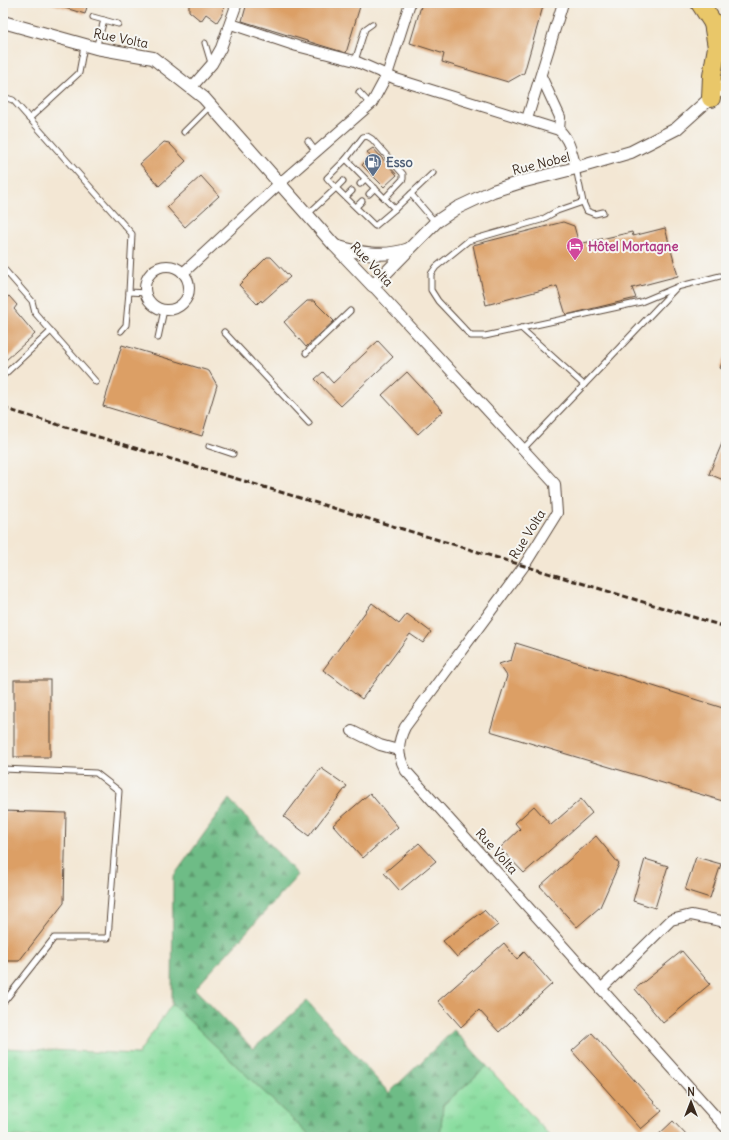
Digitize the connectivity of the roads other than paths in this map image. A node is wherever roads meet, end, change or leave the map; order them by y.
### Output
1 (237, 3) edge
2 (410, 3) edge
3 (563, 3) edge
4 (700, 3) edge
5 (93, 17) dead end
6 (104, 20) junction
7 (3, 22) edge
8 (118, 24) dead end
9 (231, 24) junction
10 (372, 24) dead end
11 (720, 28) edge
12 (205, 44) dead end
13 (84, 45) junction
14 (96, 48) junction
15 (355, 61) junction
16 (212, 64) junction
17 (387, 75) junction
18 (541, 76) junction
19 (726, 84) edge
20 (191, 88) junction
21 (359, 92) dead end
22 (3, 97) edge
23 (711, 98) junction
24 (370, 104) junction
25 (210, 106) junction
26 (29, 119) junction
27 (527, 119) junction
28 (559, 130) junction
29 (184, 132) dead end
30 (308, 141) dead end
31 (316, 152) junction
32 (346, 159) junction
33 (576, 168) junction
34 (433, 173) dead end
35 (366, 179) junction
36 (343, 182) dead end
37 (279, 184) junction
38 (360, 184) dead end
39 (336, 188) junction
40 (375, 188) junction
41 (352, 191) dead end
42 (369, 194) dead end
43 (411, 194) junction
44 (346, 197) junction
45 (385, 198) junction
46 (362, 201) dead end
47 (583, 202) junction
48 (356, 207) junction
49 (395, 209) junction
50 (603, 212) dead end
51 (307, 215) junction
52 (436, 222) junction
53 (335, 246) junction
54 (412, 248) junction
55 (3, 268) edge
56 (183, 273) junction
57 (720, 276) dead end
58 (373, 286) junction
59 (677, 287) junction
60 (129, 292) junction
61 (146, 293) junction
62 (164, 310) junction
63 (350, 311) dead end
64 (521, 328) junction
65 (52, 331) junction
66 (121, 331) dead end
67 (224, 332) dead end
68 (158, 338) dead end
69 (306, 353) dead end
70 (5, 374) dead end
71 (96, 382) dead end
72 (584, 385) junction
73 (309, 423) dead end
74 (209, 446) dead end
75 (523, 449) junction
76 (233, 454) dead end
77 (352, 731) dead end
78 (398, 750) junction
79 (3, 769) edge
80 (726, 922) edge
81 (600, 988) junction
82 (3, 1003) edge
83 (726, 1128) edge

1 - 9 street
2 - 17 street
3 - 18 street
4 - 11 highway
5 - 6 lane
6 - 8 lane
6 - 14 lane
7 - 13 street, Rue Volta
9 - 15 street
9 - 16 street
10 - 15 lane
11 - 23 highway
12 - 16 lane
13 - 14 street, Rue Volta
13 - 26 lane
14 - 20 street, Rue Volta
15 - 17 street
16 - 20 street
17 - 24 street
17 - 27 street
18 - 27 street
18 - 28 street
19 - 23 street, Rue Nobel
20 - 25 street, Rue Volta
21 - 24 lane
22 - 26 lane
23 - 33 street, Rue Nobel
24 - 31 street
25 - 29 lane
25 - 37 street, Rue Volta
26 - 60 lane
27 - 28 street
28 - 33 street
30 - 31 lane
31 - 37 street
32 - 35 lane
32 - 39 lane
32 - 45 lane
33 - 47 lane
33 - 52 street, Rue Nobel
34 - 43 lane
35 - 38 lane
35 - 40 lane
36 - 39 lane
37 - 51 street, Rue Volta
37 - 56 street
39 - 44 lane
39 - 51 lane
40 - 42 lane
40 - 45 lane
41 - 44 lane
43 - 49 lane
43 - 52 lane
44 - 48 lane
45 - 49 lane
46 - 48 lane
47 - 50 lane
47 - 64 lane
48 - 49 lane
51 - 53 street, Rue Volta
52 - 54 street, Rue Nobel
53 - 54 street
53 - 58 street, Rue Volta
54 - 58 street, Rue Nobel
55 - 65 lane
56 - 61 street
56 - 62 street
57 - 59 lane
58 - 75 street, Rue Volta
59 - 64 lane
59 - 72 lane
60 - 61 lane
60 - 66 lane
61 - 62 street
62 - 68 lane
63 - 69 lane
64 - 72 lane
65 - 70 lane
65 - 71 lane
67 - 73 lane
72 - 75 lane
74 - 76 lane
75 - 78 street, Rue Volta
77 - 78 street
78 - 81 street, Rue Volta
79 - 82 lane
80 - 81 street
81 - 83 street, Rue Volta

